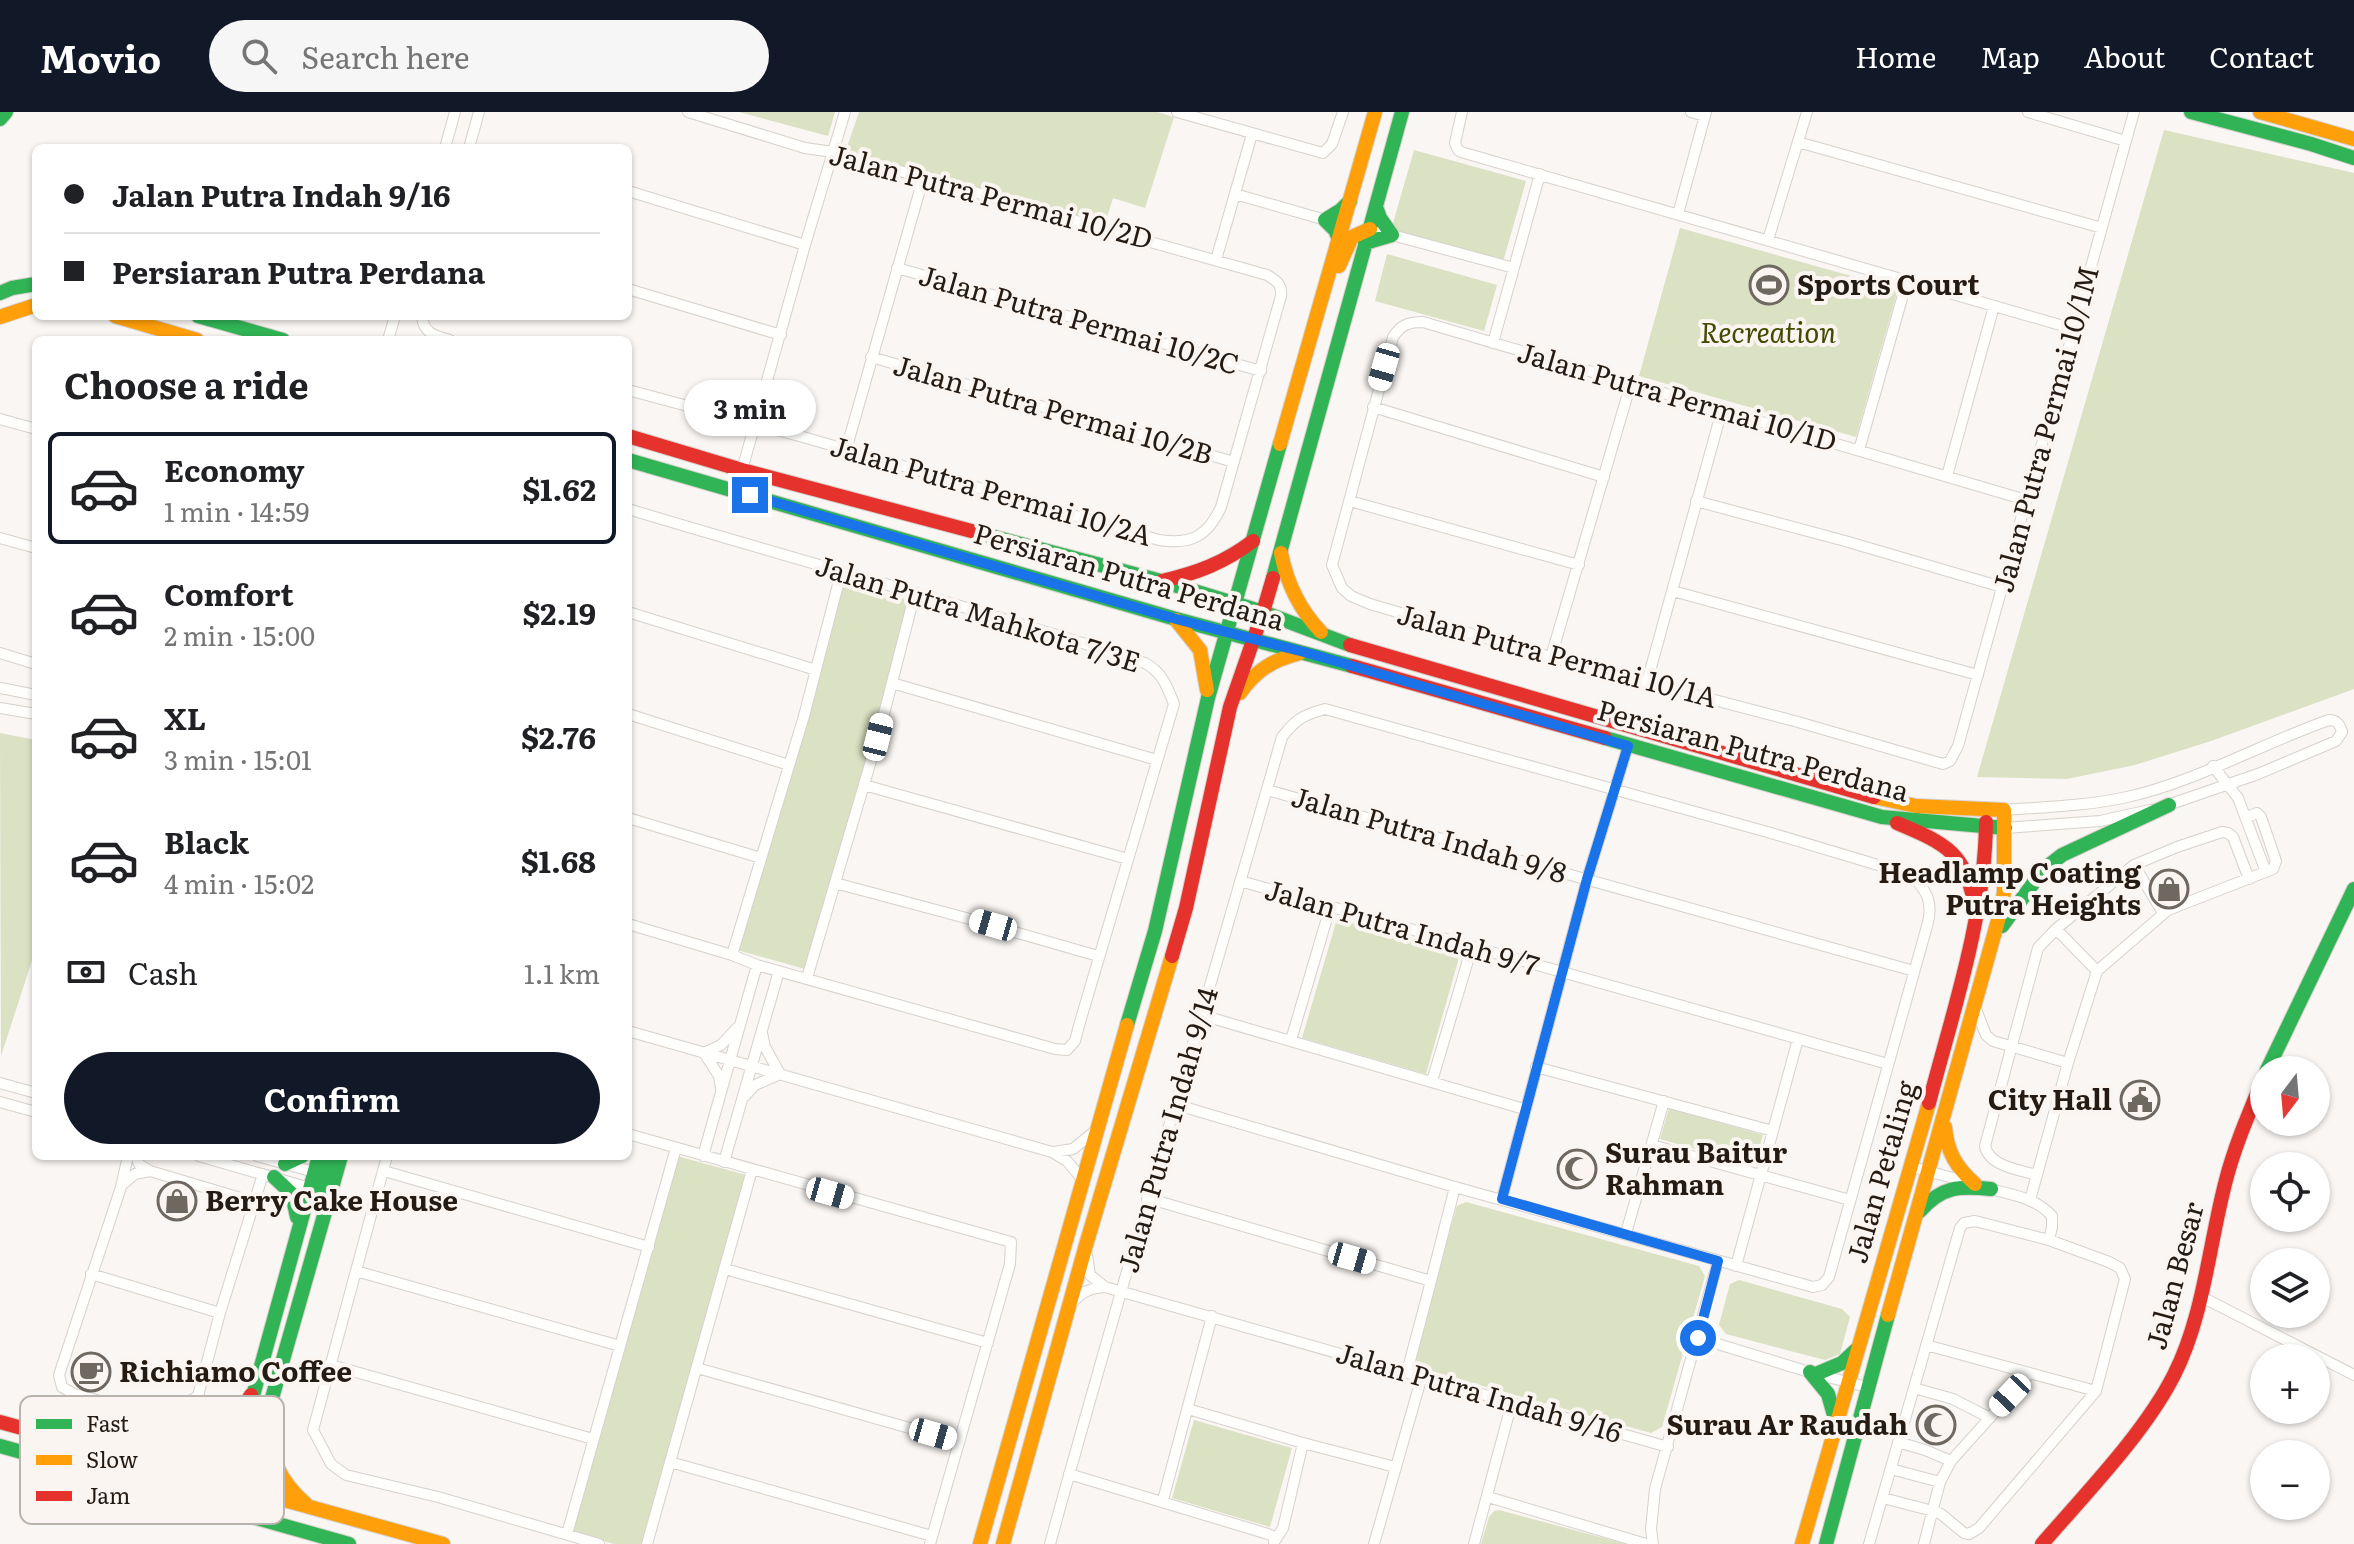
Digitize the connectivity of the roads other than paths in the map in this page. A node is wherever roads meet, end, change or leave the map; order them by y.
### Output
1 (6, 112) edge
2 (455, 112) edge
3 (479, 112) edge
4 (688, 112) edge
5 (845, 112) edge
6 (1177, 112) edge
7 (1343, 112) edge
8 (1375, 112) edge
9 (1402, 112) edge
10 (1462, 112) edge
11 (1691, 112) edge
12 (1807, 112) edge
13 (2028, 112) edge
14 (2134, 112) edge
15 (2191, 112) edge
16 (2260, 112) edge
17 (1706, 114) edge
18 (0, 119) edge
19 (1252, 134) junction
20 (2354, 139) edge
21 (2126, 141) junction
22 (1798, 142) junction
23 (446, 144) edge
24 (471, 144) edge
25 (833, 152) junction
26 (2354, 158) edge
27 (1540, 174) junction
28 (923, 179) junction
29 (1380, 191) junction
30 (632, 192) edge
31 (1235, 194) junction
32 (1350, 201) junction
33 (1376, 206) junction
34 (1678, 214) junction
35 (1325, 220) junction
36 (2102, 228) junction
37 (1341, 232) junction
38 (1392, 235) junction
39 (1368, 236) junction
40 (1768, 240) junction
41 (805, 245) junction
42 (1216, 260) junction
43 (897, 268) junction
44 (1514, 268) junction
45 (1907, 281) junction
46 (32, 285) edge
47 (1326, 286) junction
48 (632, 290) edge
49 (0, 293) edge
50 (1281, 296) joint
51 (32, 306) edge
52 (1994, 306) junction
53 (0, 317) edge
54 (129, 320) edge
55 (212, 320) edge
56 (422, 320) edge
57 (2074, 329) junction
58 (781, 335) junction
59 (183, 336) edge
60 (269, 336) edge
61 (438, 336) edge
62 (1493, 343) junction
63 (871, 357) junction
64 (1261, 371) junction
65 (1631, 383) junction
66 (632, 391) edge
67 (1374, 402) junction
68 (1722, 410) junction
69 (0, 419) edge
70 (756, 424) junction
71 (32, 428) edge
72 (632, 437) edge
73 (846, 450) junction
74 (1859, 450) junction
75 (632, 461) edge
76 (1234, 462) junction
77 (742, 470) junction
78 (1947, 476) junction
79 (1604, 477) junction
80 (2026, 500) junction
81 (1350, 501) junction
82 (1696, 501) junction
83 (632, 510) edge
84 (0, 538) edge
85 (1253, 541) junction
86 (32, 547) edge
87 (1280, 549) junction
88 (1579, 565) junction
89 (841, 573) junction
90 (1161, 581) junction
91 (2002, 587) junction
92 (1673, 591) junction
93 (915, 593) junction
94 (1235, 605) junction
95 (1263, 612) junction
96 (632, 613) edge
97 (1176, 619) junction
98 (1227, 632) junction
99 (1253, 639) junction
100 (1340, 642) junction
101 (1304, 652) junction
102 (0, 653) edge
103 (1551, 657) junction
104 (32, 663) edge
105 (816, 670) junction
106 (1978, 675) junction
107 (1647, 682) junction
108 (892, 683) junction
109 (0, 688) edge
110 (32, 694) edge
111 (1208, 698) junction
112 (1230, 707) junction
113 (0, 708) edge
114 (32, 713) edge
115 (632, 715) edge
116 (1628, 746) junction
117 (1958, 746) joint
118 (1157, 760) junction
119 (789, 765) junction
120 (2213, 766) junction
121 (864, 785) junction
122 (2227, 785) junction
123 (1267, 790) junction
124 (1615, 790) junction
125 (2169, 805) junction
126 (1986, 810) junction
127 (2004, 810) junction
128 (1882, 817) junction
129 (632, 819) edge
130 (1986, 828) junction
131 (2005, 828) junction
132 (761, 858) junction
133 (1128, 859) junction
134 (2134, 865) junction
135 (1587, 879) junction
136 (2249, 879) junction
137 (1240, 881) junction
138 (835, 883) junction
139 (2354, 889) edge
140 (1186, 908) junction
141 (1330, 908) junction
142 (2163, 913) junction
143 (632, 925) edge
144 (2056, 929) junction
145 (1155, 931) junction
146 (1974, 931) junction
147 (1994, 937) junction
148 (1472, 947) junction
149 (732, 955) junction
150 (1098, 956) junction
151 (757, 965) junction
152 (779, 971) junction
153 (1914, 971) junction
154 (2097, 971) junction
155 (1562, 973) junction
156 (807, 978) junction
157 (1975, 1007) junction
158 (1201, 1015) junction
159 (741, 1023) junction
160 (763, 1025) junction
161 (632, 1032) edge
162 (1798, 1039) junction
163 (1291, 1040) junction
164 (2011, 1047) junction
165 (704, 1053) junction
166 (2274, 1056) edge
167 (730, 1060) junction
168 (2068, 1063) junction
169 (1888, 1064) junction
170 (751, 1066) junction
171 (1536, 1067) junction
172 (780, 1074) junction
173 (1432, 1081) junction
174 (0, 1083) edge
175 (32, 1092) edge
176 (722, 1094) junction
177 (743, 1099) junction
178 (1664, 1101) junction
179 (0, 1102) edge
180 (1174, 1104) junction
181 (1524, 1109) junction
182 (2250, 1110) edge
183 (32, 1111) edge
184 (1944, 1118) junction
185 (1096, 1130) junction
186 (1773, 1131) junction
187 (632, 1135) edge
188 (1652, 1145) junction
189 (676, 1148) junction
190 (1052, 1152) junction
191 (713, 1159) junction
192 (127, 1160) edge
193 (138, 1160) edge
194 (213, 1160) edge
195 (272, 1160) edge
196 (294, 1160) edge
197 (319, 1160) edge
198 (330, 1160) edge
199 (340, 1160) edge
200 (386, 1160) edge
201 (285, 1164) junction
202 (1912, 1167) junction
203 (752, 1170) junction
204 (150, 1171) junction
205 (384, 1171) junction
206 (1929, 1173) junction
207 (1761, 1175) junction
208 (2037, 1175) junction
209 (269, 1176) junction
210 (1082, 1179) junction
211 (316, 1181) junction
212 (1975, 1184) junction
213 (121, 1187) junction
214 (1455, 1187) junction
215 (1991, 1189) junction
216 (1147, 1198) junction
217 (1502, 1199) junction
218 (1850, 1200) junction
219 (2030, 1200) junction
220 (254, 1202) junction
221 (1917, 1215) junction
222 (298, 1229) junction
223 (1626, 1233) junction
224 (2049, 1240) junction
225 (317, 1243) junction
226 (1086, 1245) junction
227 (649, 1247) junction
228 (1718, 1261) junction
229 (1736, 1266) junction
230 (725, 1269) junction
231 (356, 1271) junction
232 (91, 1274) junction
233 (1431, 1281) junction
234 (1105, 1287) junction
235 (1121, 1292) junction
236 (2200, 1296) junction
237 (220, 1313) junction
238 (1068, 1314) junction
239 (1212, 1316) junction
240 (1698, 1338) junction
241 (988, 1343) junction
242 (1926, 1345) junction
243 (620, 1346) junction
244 (1858, 1348) junction
245 (331, 1365) junction
246 (697, 1368) junction
247 (1407, 1372) junction
248 (1813, 1373) junction
249 (2030, 1373) junction
250 (2354, 1375) edge
251 (1422, 1376) junction
252 (1849, 1382) junction
253 (1867, 1387) junction
254 (1914, 1388) junction
255 (1046, 1390) junction
256 (2096, 1391) junction
257 (251, 1395) edge
258 (82, 1396) edge
259 (198, 1396) edge
260 (274, 1396) edge
261 (1512, 1402) junction
262 (1018, 1408) junction
263 (1188, 1409) junction
264 (1990, 1418) junction
265 (0, 1422) edge
266 (1836, 1426) junction
267 (20, 1428) edge
268 (593, 1439) junction
269 (959, 1442) junction
270 (1898, 1442) junction
271 (1303, 1443) junction
272 (0, 1446) edge
273 (1668, 1447) junction
274 (20, 1452) edge
275 (1951, 1461) junction
276 (670, 1462) junction
277 (1395, 1467) junction
278 (1891, 1469) junction
279 (1069, 1474) junction
280 (284, 1480) edge
281 (1940, 1482) junction
282 (1488, 1497) junction
283 (1883, 1498) junction
284 (1163, 1500) junction
285 (284, 1501) edge
286 (312, 1509) junction
287 (1933, 1511) junction
288 (276, 1524) edge
289 (567, 1534) junction
290 (931, 1540) edge
291 (1275, 1541) edge
292 (349, 1544) edge
293 (443, 1544) edge
294 (599, 1544) edge
295 (647, 1544) edge
296 (980, 1544) edge
297 (1003, 1544) edge
298 (1050, 1544) edge
299 (1374, 1544) edge
300 (1474, 1544) edge
301 (1646, 1544) edge
302 (1653, 1544) edge
303 (1802, 1544) edge
304 (1826, 1544) edge
305 (1869, 1544) edge
306 (1924, 1544) edge
307 (2042, 1544) edge

1 - 18 main road
2 - 23 street
3 - 24 street
4 - 25 street, Jalan Putra Permai 10/2D
5 - 25 street
6 - 19 street
7 - 19 street
8 - 32 main road
9 - 29 main road
10 - 27 street
11 - 17 street
12 - 22 street
13 - 21 street
14 - 21 street, Jalan Putra Permai 10/1M
15 - 26 main road
16 - 20 main road
17 - 34 street
19 - 31 street
21 - 36 street, Jalan Putra Permai 10/1M
22 - 36 street
22 - 40 street
25 - 28 street, Jalan Putra Permai 10/2D
25 - 41 street
27 - 34 street
27 - 44 street
28 - 42 street, Jalan Putra Permai 10/2D
28 - 43 street
29 - 33 main road
29 - 37 main road
30 - 41 street
31 - 35 street
31 - 42 street
32 - 35 main road
32 - 37 main road
33 - 38 main road
33 - 39 main road
34 - 40 street
35 - 37 main road
36 - 57 street, Jalan Putra Permai 10/1M
37 - 47 main road
38 - 39 main road
38 - 44 street
39 - 47 main road
39 - 87 main road
40 - 45 street
41 - 58 street
42 - 50 street, Jalan Putra Permai 10/2D
43 - 63 street
43 - 64 street, Jalan Putra Permai 10/2C
44 - 62 street
45 - 52 street
45 - 74 street
46 - 49 main road
47 - 85 main road
48 - 58 street
50 - 64 street, Jalan Putra Permai 10/2A
51 - 53 main road
52 - 57 street
52 - 78 street
54 - 59 main road
55 - 60 main road
56 - 61 street
57 - 80 street, Jalan Putra Permai 10/1M
58 - 70 street
62 - 65 street, Jalan Putra Permai 10/1D
62 - 67 street, Jalan Putra Permai 10/1D
63 - 73 street
63 - 76 street, Jalan Putra Permai 10/2B
64 - 76 street, Jalan Putra Permai 10/2A
65 - 68 street, Jalan Putra Permai 10/1D
65 - 79 street
66 - 70 street, Jalan Putra Permai 10/2A
67 - 79 street
67 - 81 street, Jalan Putra Permai 10/1A
68 - 74 street, Jalan Putra Permai 10/1D
68 - 82 street
69 - 71 street
70 - 73 street, Jalan Putra Permai 10/2A
70 - 77 street
72 - 77 main road, Persiaran Putra Perdana
73 - 76 street, Jalan Putra Permai 10/2A
74 - 78 street, Jalan Putra Permai 10/1D
75 - 97 main road, Persiaran Putra Perdana
77 - 90 main road, Persiaran Putra Perdana
78 - 80 street, Jalan Putra Permai 10/1D
79 - 88 street
80 - 91 street, Jalan Putra Permai 10/1M
81 - 88 street
81 - 103 street, Jalan Putra Permai 10/1A
82 - 91 street
82 - 92 street
83 - 89 street, Jalan Putra Mahkota 7/3E
84 - 86 street
85 - 90 main road
85 - 94 main road
87 - 95 main road
87 - 100 main road
88 - 103 street
89 - 93 street, Jalan Putra Mahkota 7/3E
89 - 105 street
90 - 94 main road, Persiaran Putra Perdana
91 - 106 street, Jalan Putra Permai 10/1M
92 - 106 street
92 - 107 street
93 - 108 street
93 - 118 street, Jalan Putra Mahkota 7/3E
94 - 95 main road, Persiaran Putra Perdana
94 - 98 main road
95 - 99 main road
95 - 100 main road, Persiaran Putra Perdana
96 - 105 street
97 - 98 main road, Persiaran Putra Perdana
97 - 111 main road
98 - 99 main road, Persiaran Putra Perdana
98 - 111 main road
99 - 101 main road, Persiaran Putra Perdana
99 - 112 main road
100 - 126 main road, Persiaran Putra Perdana
101 - 112 main road
101 - 116 main road, Persiaran Putra Perdana
102 - 104 street
103 - 107 street, Jalan Putra Permai 10/1A
105 - 119 street
106 - 117 street, Jalan Putra Permai 10/1M
107 - 117 street, Jalan Putra Permai 10/1A
108 - 118 street
108 - 121 street
109 - 110 street
111 - 145 main road
112 - 140 main road
113 - 114 street
115 - 119 street
116 - 124 street
116 - 128 main road, Persiaran Putra Perdana
118 - 133 street, Jalan Putra Mahkota 7/3E
119 - 132 street
120 - 122 street
120 - 122 street, Persiaran Putra Perdana
120 - 127 street, Persiaran Putra Perdana
121 - 133 street
121 - 138 street
122 - 125 street, Persiaran Putra Perdana
122 - 136 street
123 - 124 street, Jalan Putra Indah 9/14
123 - 135 street, Jalan Putra Indah 9/8
123 - 137 street, Jalan Putra Indah 9/14
124 - 135 street
124 - 153 street
125 - 131 street, Persiaran Putra Perdana
125 - 147 main road
126 - 127 main road, Persiaran Putra Perdana
126 - 130 main road, Jalan Petaling
127 - 131 main road, Jalan Petaling
128 - 130 main road, Persiaran Putra Perdana
128 - 146 main road
129 - 132 street
130 - 131 main road, Persiaran Putra Perdana
130 - 146 main road, Jalan Petaling
131 - 147 main road, Jalan Petaling
132 - 149 street
133 - 150 street, Jalan Putra Mahkota 7/3E
134 - 136 street
134 - 142 street
134 - 144 street
135 - 153 street, Jalan Putra Indah 9/8
135 - 155 street
136 - 142 street
137 - 141 street, Jalan Putra Indah 9/7
137 - 158 street, Jalan Putra Indah 9/14
138 - 150 street
138 - 156 street
139 - 166 main road
140 - 145 main road
140 - 226 main road
141 - 148 street, Jalan Putra Indah 9/7
141 - 163 street
142 - 154 street
143 - 149 street
144 - 154 street
144 - 164 street
145 - 185 main road
146 - 202 main road, Jalan Petaling
147 - 157 main road, Jalan Petaling
148 - 155 street, Jalan Putra Indah 9/7
148 - 173 street
149 - 151 street
150 - 156 street, Jalan Putra Mahkota 7/3E
151 - 152 street
151 - 159 street
152 - 156 street
152 - 160 street
153 - 169 street
154 - 168 street
155 - 162 street, Jalan Putra Indah 9/7
155 - 171 street
157 - 164 street
157 - 184 main road, Jalan Petaling
158 - 163 street
158 - 180 street, Jalan Putra Indah 9/14
159 - 165 street
159 - 167 street
160 - 170 street
160 - 172 street
161 - 165 street
162 - 169 street, Jalan Putra Indah 9/7
162 - 186 street
163 - 173 street
164 - 168 street
164 - 208 street
165 - 167 street
165 - 176 street
167 - 170 street
167 - 176 street
168 - 208 street
169 - 218 street
170 - 172 street
170 - 177 street
171 - 178 street
171 - 181 street
172 - 177 street
172 - 190 street
173 - 181 street
174 - 175 street
176 - 191 street
177 - 191 street
178 - 186 street
178 - 188 street
179 - 183 street
180 - 214 street
180 - 216 street, Jalan Putra Indah 9/14
181 - 217 street
182 - 236 main road, Jalan Besar
184 - 206 main road, Jalan Petaling
184 - 212 main road
185 - 190 street
185 - 210 main road
186 - 207 street
187 - 189 street
188 - 207 street
188 - 223 street
189 - 191 street
189 - 227 street
190 - 210 street
191 - 203 street
192 - 213 street
193 - 204 street
194 - 209 street
195 - 201 street
196 - 201 main road
197 - 211 main road
198 - 211 main road
199 - 225 main road
200 - 205 street
201 - 211 street
202 - 206 street
202 - 244 main road, Jalan Petaling
203 - 230 street
203 - 241 street
204 - 213 street
204 - 220 street
205 - 227 street
205 - 231 street
206 - 212 street
206 - 221 main road, Jalan Petaling
207 - 218 street
207 - 229 street
208 - 219 street
209 - 211 street
209 - 220 street
209 - 222 main road
210 - 262 main road
211 - 222 main road
211 - 225 main road
212 - 215 street
213 - 232 street
214 - 217 street
214 - 233 street
215 - 219 street
215 - 221 main road
216 - 233 street
216 - 235 street, Jalan Putra Indah 9/14
217 - 223 street
218 - 229 street
219 - 224 street
220 - 237 street
221 - 253 main road, Jalan Petaling
222 - 257 main road
223 - 228 street
224 - 242 street
224 - 256 street
225 - 260 main road
226 - 234 street
226 - 238 main road
227 - 243 street
228 - 229 street
228 - 240 street
230 - 241 street
230 - 246 street
231 - 243 street
231 - 245 street
232 - 237 street
232 - 258 street
233 - 247 street
234 - 235 street, Jalan Putra Indah 9/16
234 - 238 street
235 - 239 street, Jalan Putra Indah 9/16
235 - 279 street, Jalan Putra Indah 9/14
236 - 250 street
236 - 307 main road, Jalan Besar
237 - 259 street
238 - 255 main road
239 - 247 street, Jalan Putra Indah 9/16
239 - 263 street
240 - 248 street
240 - 273 street
241 - 269 street
242 - 249 street
242 - 254 street
243 - 268 street
244 - 248 main road
244 - 252 main road, Jalan Petaling
245 - 268 street
245 - 289 street
246 - 269 street
246 - 276 street
247 - 251 street, Jalan Putra Indah 9/16
248 - 252 street
248 - 266 main road
249 - 256 street
249 - 264 street
251 - 261 street, Jalan Putra Indah 9/16
251 - 277 street
252 - 253 street
252 - 266 main road, Jalan Petaling
253 - 304 main road, Jalan Petaling
254 - 264 street
254 - 270 street
255 - 262 main road
255 - 297 main road
256 - 287 street
261 - 273 street, Jalan Putra Indah 9/16
261 - 282 street
262 - 296 main road
263 - 271 street
263 - 284 street
264 - 275 street
265 - 267 main road
266 - 303 main road, Jalan Petaling
268 - 289 street
269 - 290 street
270 - 275 street
270 - 278 street
271 - 277 street
271 - 291 street
272 - 274 main road
273 - 302 street
275 - 281 street
276 - 290 street
276 - 295 street
277 - 299 street
278 - 281 street
278 - 283 street
279 - 284 street
279 - 298 street, Jalan Putra Indah 9/14
280 - 286 main road
281 - 287 street
282 - 300 street
282 - 301 street
283 - 287 street
283 - 305 street
284 - 291 street
285 - 286 main road
286 - 293 main road
287 - 306 street
288 - 292 main road
289 - 294 street

